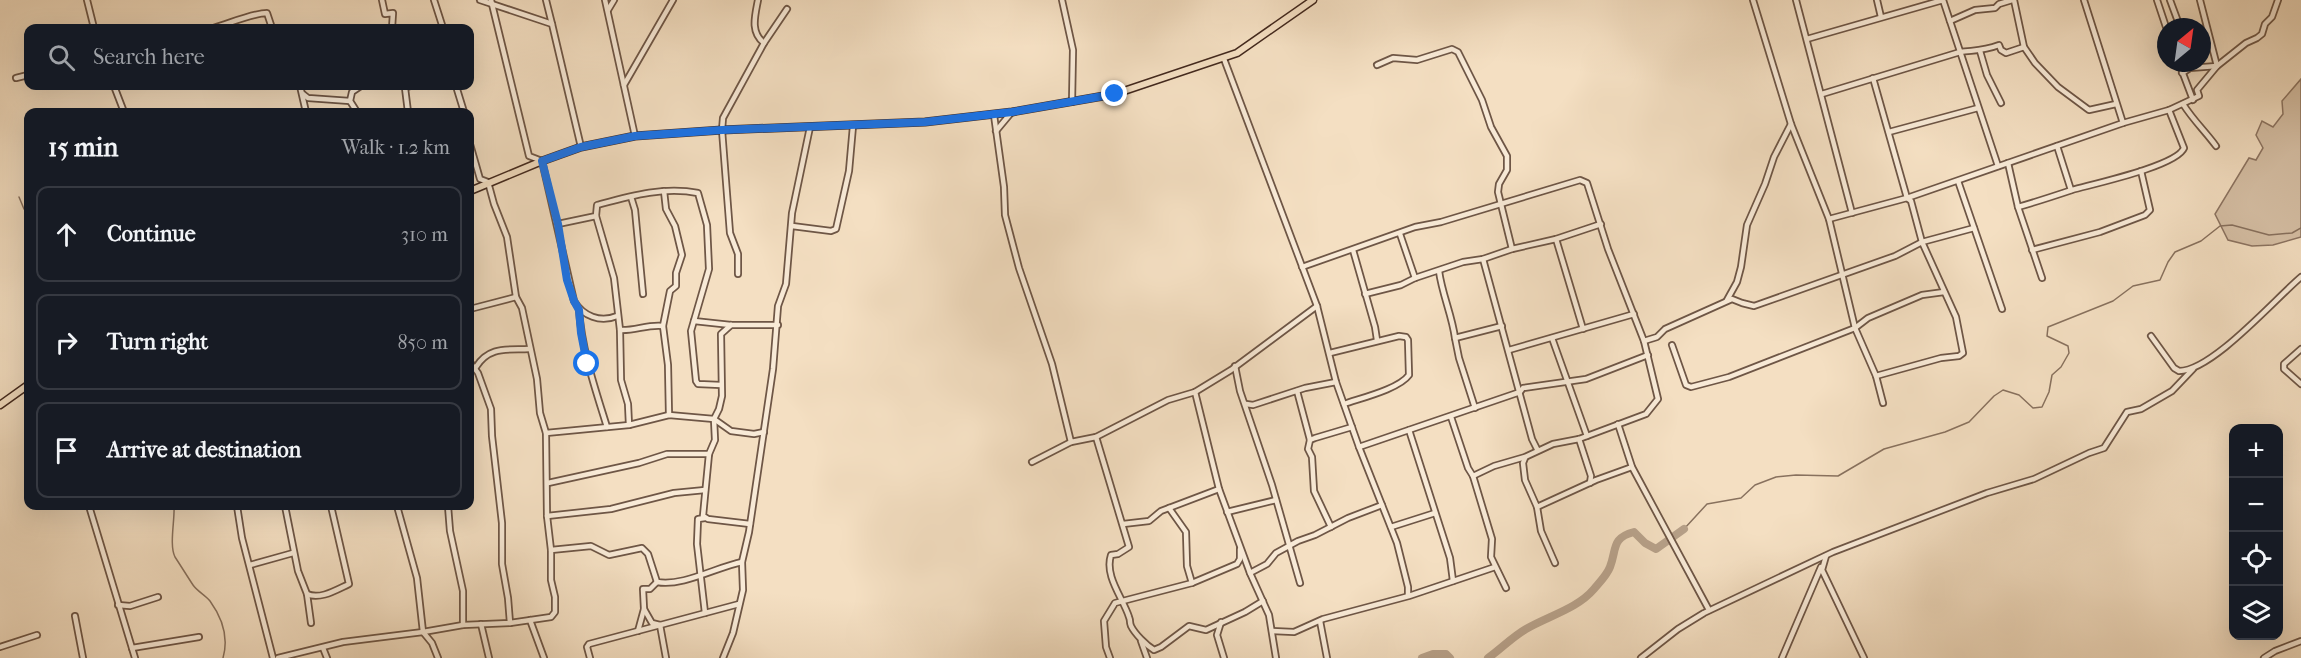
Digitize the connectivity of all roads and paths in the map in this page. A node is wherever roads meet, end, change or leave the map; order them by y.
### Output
1 (87, 0) edge
2 (382, 0) edge
3 (434, 0) edge
4 (480, 0) edge
5 (546, 0) edge
6 (605, 0) edge
7 (614, 0) edge
8 (673, 0) edge
9 (758, 0) edge
10 (1062, 0) edge
11 (1313, 0) edge
12 (1753, 0) edge
13 (1797, 0) edge
14 (1877, 0) edge
15 (2013, 0) edge
16 (2084, 0) edge
17 (2157, 0) edge
18 (2170, 0) edge
19 (2200, 0) edge
20 (2278, 0) edge
21 (492, 2) edge
22 (787, 9) dead end
23 (608, 10) junction
24 (1881, 17) junction
25 (2163, 18) edge
26 (2177, 18) edge
27 (1950, 21) junction
28 (93, 24) edge
29 (228, 24) edge
30 (271, 24) edge
31 (392, 24) edge
32 (442, 24) edge
33 (552, 24) junction
34 (1807, 39) junction
35 (764, 43) junction
36 (2024, 47) junction
37 (1980, 51) junction
38 (1960, 52) junction
39 (1224, 59) junction
40 (1377, 65) dead end
41 (2211, 66) edge
42 (2217, 66) junction
43 (2182, 73) edge
44 (24, 76) edge
45 (16, 78) dead end
46 (1874, 78) junction
47 (624, 85) junction
48 (116, 90) edge
49 (302, 90) edge
50 (355, 90) edge
51 (406, 90) edge
52 (457, 90) edge
53 (303, 94) junction
54 (1822, 94) junction
55 (2193, 100) junction
56 (350, 101) junction
57 (1072, 102) junction
58 (2001, 103) dead end
59 (2116, 104) junction
60 (2183, 104) junction
61 (122, 108) edge
62 (304, 108) edge
63 (354, 108) edge
64 (408, 108) edge
65 (463, 108) edge
66 (1978, 108) junction
67 (2169, 110) junction
68 (1012, 112) junction
69 (994, 115) junction
70 (2123, 123) junction
71 (1791, 124) junction
72 (853, 126) junction
73 (810, 127) junction
74 (722, 130) junction
75 (996, 131) junction
76 (1889, 132) junction
77 (635, 136) junction
78 (2057, 146) junction
79 (2216, 146) dead end
80 (581, 147) junction
81 (474, 158) edge
82 (542, 161) junction
83 (2008, 163) junction
84 (1998, 166) junction
85 (2141, 171) junction
86 (1958, 181) junction
87 (488, 182) junction
88 (474, 189) edge
89 (2071, 190) junction
90 (664, 191) junction
91 (631, 197) junction
92 (1907, 198) junction
93 (1501, 204) junction
94 (2018, 207) junction
95 (1852, 213) junction
96 (597, 216) junction
97 (1829, 219) junction
98 (558, 224) junction
99 (1601, 224) junction
100 (792, 226) junction
101 (1974, 228) junction
102 (1400, 234) junction
103 (1556, 239) junction
104 (1922, 242) junction
105 (1512, 249) junction
106 (1353, 250) junction
107 (2032, 250) junction
108 (1483, 259) junction
109 (1302, 267) junction
110 (1439, 271) junction
111 (738, 274) dead end
112 (1840, 275) junction
113 (2301, 277) edge
114 (1415, 278) junction
115 (2042, 278) dead end
116 (1944, 292) junction
117 (643, 294) dead end
118 (1365, 294) junction
119 (516, 297) junction
120 (1727, 300) junction
121 (1317, 306) junction
122 (474, 308) edge
123 (2002, 309) dead end
124 (579, 310) junction
125 (1634, 314) junction
126 (617, 316) junction
127 (694, 321) junction
128 (731, 325) junction
129 (778, 325) junction
130 (663, 326) junction
131 (1502, 326) junction
132 (1854, 328) junction
133 (1583, 329) junction
134 (620, 330) junction
135 (2151, 336) dead end
136 (1455, 338) junction
137 (1552, 338) junction
138 (1377, 340) junction
139 (1644, 341) junction
140 (1672, 345) dead end
141 (529, 349) junction
142 (2301, 349) edge
143 (1509, 350) junction
144 (1329, 353) junction
145 (1648, 355) junction
146 (1235, 366) junction
147 (476, 367) joint
148 (2193, 369) junction
149 (1876, 376) junction
150 (1568, 381) junction
151 (1336, 382) junction
152 (2301, 384) edge
153 (721, 385) junction
154 (24, 388) edge
155 (1195, 392) junction
156 (1297, 392) junction
157 (1520, 392) junction
158 (1883, 403) dead end
159 (1344, 404) junction
160 (0, 405) edge
161 (1247, 406) junction
162 (1475, 408) junction
163 (669, 416) junction
164 (1451, 417) junction
165 (714, 419) junction
166 (1618, 424) junction
167 (629, 425) junction
168 (607, 427) junction
169 (1352, 427) junction
170 (1409, 429) junction
171 (764, 432) junction
172 (546, 433) junction
173 (1587, 436) junction
174 (1096, 437) junction
175 (1579, 438) junction
176 (1310, 440) junction
177 (1071, 442) junction
178 (1359, 447) junction
179 (1537, 449) junction
180 (709, 454) junction
181 (1520, 461) junction
182 (1032, 462) dead end
183 (1632, 467) junction
184 (1473, 476) junction
185 (1591, 476) junction
186 (1596, 480) junction
187 (548, 483) junction
188 (1590, 483) junction
189 (1219, 489) junction
190 (705, 490) junction
191 (1276, 500) junction
192 (1382, 505) junction
193 (1537, 507) junction
194 (1169, 508) junction
195 (90, 510) edge
196 (238, 510) edge
197 (286, 510) edge
198 (332, 510) edge
199 (398, 510) edge
200 (448, 510) edge
201 (1227, 512) junction
202 (1435, 513) junction
203 (547, 516) junction
204 (705, 518) junction
205 (750, 524) junction
206 (1123, 524) junction
207 (1331, 527) junction
208 (1391, 527) junction
209 (1289, 546) junction
210 (1240, 547) junction
211 (551, 550) junction
212 (293, 553) junction
213 (1826, 556) junction
214 (742, 562) junction
215 (1555, 562) dead end
216 (250, 564) junction
217 (1495, 567) junction
218 (1250, 573) junction
219 (701, 574) junction
220 (1453, 581) junction
221 (657, 582) junction
222 (1300, 583) dead end
223 (1192, 584) junction
224 (1506, 588) dead end
225 (307, 594) junction
226 (1408, 595) junction
227 (158, 597) dead end
228 (1120, 601) junction
229 (1263, 601) junction
230 (739, 604) junction
231 (118, 605) junction
232 (644, 609) junction
233 (1709, 610) junction
234 (705, 613) junction
235 (75, 616) dead end
236 (530, 620) junction
237 (1320, 621) junction
238 (1221, 622) junction
239 (311, 623) dead end
240 (510, 623) junction
241 (481, 624) junction
242 (463, 625) junction
243 (660, 625) junction
244 (638, 631) junction
245 (1272, 631) junction
246 (423, 633) junction
247 (37, 635) dead end
248 (1139, 636) junction
249 (199, 637) dead end
250 (2301, 641) edge
251 (0, 647) edge
252 (132, 648) junction
253 (323, 648) junction
254 (1154, 650) junction
255 (83, 658) edge
256 (135, 658) edge
257 (273, 658) edge
258 (278, 658) edge
259 (327, 658) edge
260 (438, 658) edge
261 (489, 658) edge
262 (544, 658) edge
263 (590, 658) edge
264 (666, 658) edge
265 (723, 658) edge
266 (1110, 658) edge
267 (1224, 658) edge
268 (1276, 658) edge
269 (1327, 658) edge
270 (1641, 658) edge
271 (1782, 658) edge
272 (1864, 658) edge
273 (2264, 658) edge

1 - 28 street
2 - 31 street
3 - 32 street
4 - 21 street
5 - 33 street
6 - 23 street
7 - 23 street
8 - 47 street
9 - 35 street
10 - 57 street
11 - 39 main road
12 - 71 street
13 - 34 street
14 - 24 street
15 - 27 street
15 - 36 street
16 - 59 street
17 - 25 street
18 - 26 street
19 - 42 street
20 - 42 street
21 - 33 street
21 - 82 street
22 - 35 street
23 - 47 street
24 - 27 street
24 - 34 street
27 - 38 street
29 - 30 street
33 - 80 street
34 - 54 street
35 - 74 street
36 - 37 street
36 - 59 street
37 - 38 street
37 - 58 street
38 - 46 street
38 - 66 street
39 - 57 main road
39 - 109 street
40 - 93 street
41 - 42 street
42 - 55 street
43 - 55 street
44 - 45 street
46 - 54 street
46 - 76 street
47 - 77 street
48 - 61 street
49 - 53 street
50 - 56 street
51 - 64 street
52 - 65 street
53 - 56 street
53 - 62 street
54 - 95 street
55 - 60 street
56 - 63 street
57 - 68 main road
59 - 70 street
60 - 67 street
60 - 79 street
66 - 76 street
66 - 84 street
67 - 70 street
67 - 85 street
68 - 69 main road
68 - 75 street
69 - 72 main road
69 - 75 street
70 - 78 street
71 - 97 street
71 - 120 street
72 - 73 main road
72 - 100 street
73 - 74 main road
73 - 100 street
74 - 77 main road
74 - 111 street
75 - 177 street
76 - 92 street
77 - 80 main road
78 - 83 street
78 - 89 street
80 - 82 main road
81 - 87 street
82 - 87 main road
82 - 98 street
83 - 84 street
83 - 94 street
84 - 86 street
85 - 89 street
85 - 107 street
86 - 92 street
86 - 101 street
87 - 88 main road
87 - 119 street
89 - 94 street
90 - 91 street
90 - 127 street
90 - 130 street
91 - 96 street
91 - 117 street
92 - 95 street
92 - 104 street
93 - 99 street
93 - 102 street
93 - 105 street
94 - 107 street
95 - 97 street
96 - 98 street
96 - 126 street
97 - 112 street
98 - 124 street
99 - 103 street
99 - 125 street
100 - 129 street
101 - 104 street
101 - 123 street
102 - 106 street
102 - 114 street
103 - 105 street
103 - 133 street
104 - 112 street
104 - 116 street
105 - 108 street
106 - 109 street
106 - 118 street
107 - 115 street
108 - 110 street
108 - 131 street
109 - 121 street
110 - 114 street
110 - 136 street
112 - 120 street
112 - 132 street
113 - 148 street
114 - 118 street
116 - 132 street
116 - 149 street
118 - 138 street
119 - 122 street
119 - 141 street
120 - 139 street
121 - 144 street
121 - 146 street
124 - 126 street
124 - 168 street
125 - 133 street
125 - 139 street
126 - 134 street
127 - 128 street
127 - 153 street
128 - 129 street
128 - 153 street
129 - 171 street
130 - 134 street
130 - 163 street
131 - 136 street
131 - 143 street
132 - 140 street
132 - 149 street
133 - 137 street
134 - 167 street
135 - 148 street
136 - 162 street
137 - 143 street
137 - 150 street
138 - 144 street
138 - 159 street
139 - 145 street
141 - 147 street
141 - 172 street
142 - 152 street
143 - 157 street
144 - 151 street
145 - 150 street
145 - 166 street
146 - 155 street
146 - 161 street
147 - 240 street
148 - 213 street
149 - 158 street
150 - 157 street
150 - 173 street
151 - 156 street
151 - 159 street
153 - 165 street
154 - 160 main road
155 - 174 street
155 - 189 street
156 - 161 street
156 - 176 street
157 - 162 street
157 - 179 street
159 - 169 street
161 - 191 street
162 - 164 street
163 - 165 street
163 - 167 street
164 - 170 street
164 - 184 street
165 - 171 street
165 - 180 street
166 - 173 street
166 - 183 street
167 - 168 street
168 - 172 street
169 - 176 street
169 - 178 street
170 - 178 street
170 - 202 street
171 - 205 street
172 - 187 street
173 - 175 street
174 - 177 street
174 - 206 street
175 - 179 street
175 - 185 street
176 - 207 street
177 - 182 street
178 - 192 street
179 - 181 street
180 - 187 street
180 - 190 street
181 - 184 street
181 - 193 street
183 - 186 street
183 - 233 street
184 - 217 street
185 - 186 street
185 - 188 street
186 - 188 street
187 - 203 street
188 - 193 street
189 - 194 street
189 - 201 street
190 - 203 street
190 - 204 street
191 - 201 street
191 - 209 street
192 - 207 street
192 - 208 street
193 - 215 street
194 - 206 street
194 - 223 street
195 - 231 street
196 - 216 street
197 - 212 street
198 - 225 street
199 - 246 street
200 - 242 street
201 - 210 street
202 - 208 street
202 - 220 street
203 - 211 street
204 - 205 street
204 - 219 street
205 - 214 street
206 - 228 street
207 - 209 street
208 - 226 street
209 - 218 street
209 - 222 street
210 - 218 street
210 - 223 street
211 - 221 street
211 - 236 street
212 - 216 street
212 - 225 street
213 - 233 street
213 - 271 street
213 - 272 street
214 - 219 street
214 - 230 street
216 - 257 street
217 - 220 street
217 - 224 street
218 - 229 street
219 - 221 street
219 - 234 street
220 - 226 street
221 - 232 street
223 - 228 street
225 - 239 street
226 - 237 street
227 - 231 street
228 - 248 street
228 - 266 street
229 - 238 street
229 - 245 street
230 - 234 street
230 - 265 street
231 - 252 street
232 - 243 street
232 - 244 street
233 - 270 street
234 - 243 street
235 - 255 street
236 - 240 street
236 - 262 street
237 - 245 street
237 - 269 street
238 - 254 street
238 - 267 street
240 - 241 street
241 - 242 street
241 - 261 street
242 - 246 street
243 - 244 street
243 - 264 street
244 - 263 street
245 - 268 street
246 - 253 street
246 - 260 street
247 - 251 street
248 - 254 street
248 - 254 street
249 - 252 street
250 - 273 street
252 - 256 street
253 - 258 street
253 - 259 street

